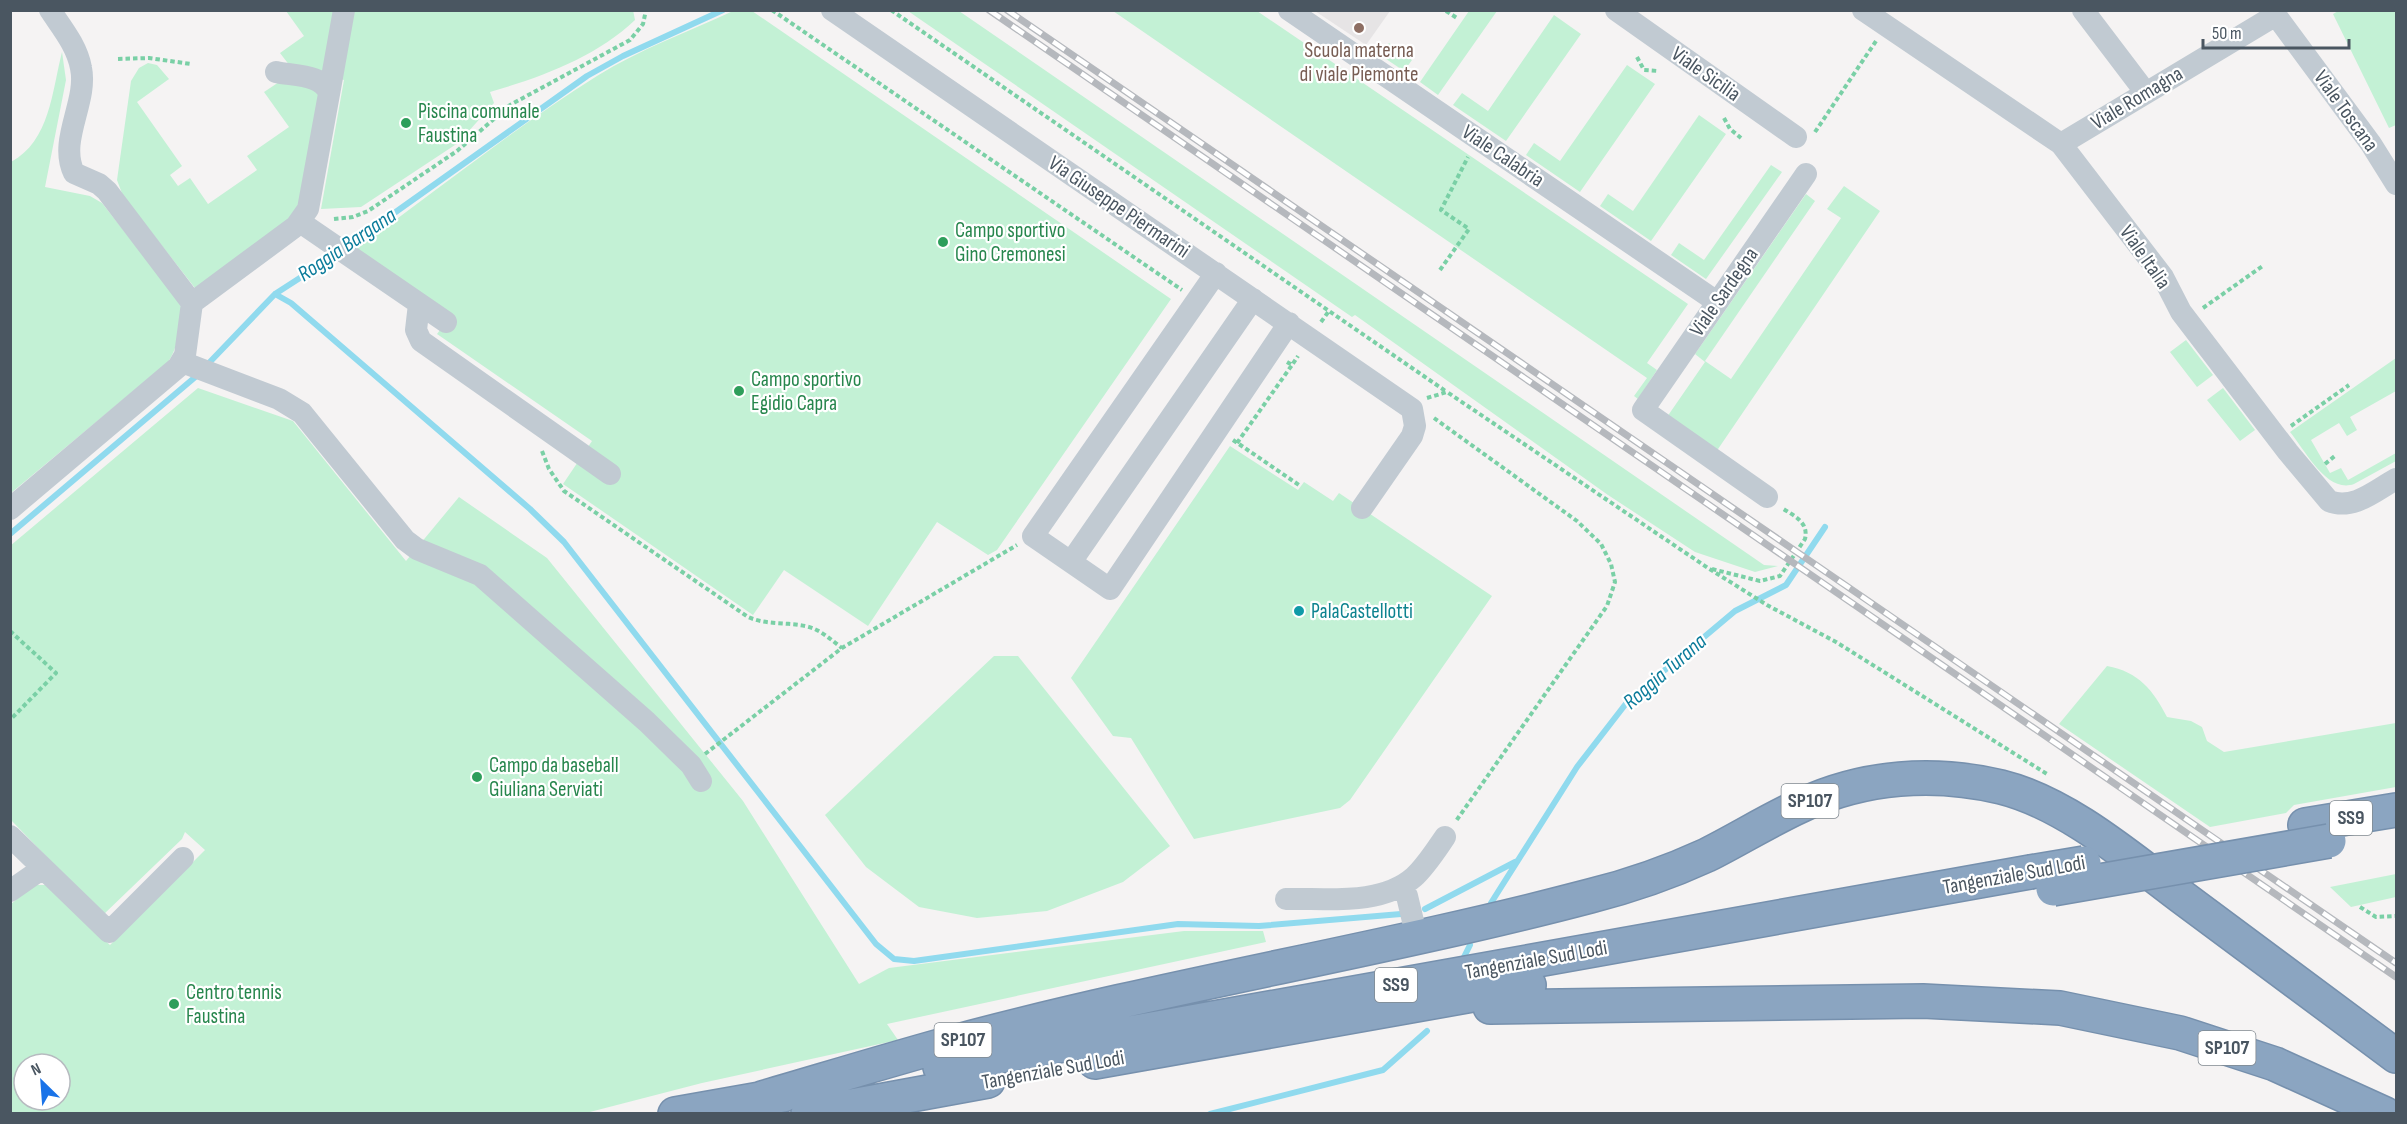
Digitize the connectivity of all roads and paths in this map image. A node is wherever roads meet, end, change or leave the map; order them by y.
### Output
1 (50, 10) edge
2 (344, 10) edge
3 (646, 10) edge
4 (772, 10) edge
5 (832, 10) edge
6 (891, 10) edge
7 (1289, 10) edge
8 (1616, 10) edge
9 (1863, 10) edge
10 (2084, 10) edge
11 (1446, 11) edge
12 (2274, 13) edge
13 (1457, 18) dead end
14 (1886, 26) junction
15 (1637, 57) dead end
16 (118, 59) dead end
17 (191, 64) dead end
18 (1658, 71) dead end
19 (276, 72) dead end
20 (2146, 93) junction
21 (329, 94) junction
22 (1724, 117) dead end
23 (1796, 137) joint
24 (1741, 138) dead end
25 (1477, 139) junction
26 (2061, 144) junction
27 (1806, 174) dead end
28 (2397, 184) edge
29 (302, 221) junction
30 (2264, 265) dead end
31 (1440, 270) dead end
32 (1216, 273) junction
33 (1253, 299) junction
34 (1197, 300) junction
35 (1717, 302) junction
36 (192, 303) junction
37 (419, 304) junction
38 (1329, 311) junction
39 (2187, 320) junction
40 (446, 322) dead end
41 (1289, 323) junction
42 (1310, 338) junction
43 (1271, 350) junction
44 (1292, 365) junction
45 (196, 368) junction
46 (2349, 385) dead end
47 (1447, 392) junction
48 (1406, 403) junction
49 (532, 419) junction
50 (1217, 429) junction
51 (2276, 436) junction
52 (1237, 443) junction
53 (610, 474) dead end
54 (2397, 479) edge
55 (1299, 485) dead end
56 (1767, 497) dead end
57 (1362, 508) dead end
58 (10, 509) edge
59 (1801, 521) dead end
60 (1033, 536) junction
61 (1071, 561) junction
62 (1708, 568) junction
63 (1767, 605) dead end
64 (10, 631) edge
65 (842, 648) junction
66 (10, 720) edge
67 (715, 747) dead end
68 (701, 781) dead end
69 (2397, 810) edge
70 (2397, 829) edge
71 (2317, 833) junction
72 (10, 836) edge
73 (1445, 837) joint
74 (183, 858) dead end
75 (43, 868) junction
76 (2042, 880) junction
77 (1401, 886) junction
78 (10, 891) edge
79 (1286, 899) dead end
80 (2360, 907) dead end
81 (2397, 916) edge
82 (1418, 938) junction
83 (1398, 1008) junction
84 (2397, 1056) edge
85 (762, 1098) junction
86 (675, 1113) edge
87 (808, 1113) edge
88 (2385, 1113) edge

1 - 36 street
2 - 21 street
3 - 29 path
4 - 34 path
5 - 32 street, Via Giuseppe Piermarini
6 - 38 path
7 - 25 street, Viale Calabria
8 - 23 street, Viale Sicilia
9 - 14 street, Viale Italia
10 - 20 street
11 - 13 path
12 - 20 street, Viale Romagna
12 - 28 street, Viale Toscana
14 - 23 path
14 - 26 street, Viale Italia
15 - 18 path
16 - 17 path
19 - 21 street
20 - 26 street, Viale Romagna
21 - 29 street
22 - 24 path
25 - 31 path
25 - 35 street, Viale Calabria
26 - 39 street, Viale Italia
27 - 35 street, Viale Sardegna
29 - 36 street
29 - 37 street
30 - 39 path
32 - 33 street, Via Giuseppe Piermarini
32 - 34 street
33 - 41 street, Via Giuseppe Piermarini
33 - 61 street
34 - 60 street
35 - 56 street, Viale Sardegna
36 - 45 street
37 - 40 street
37 - 49 street
38 - 42 path
38 - 47 path
39 - 51 street, Viale Italia
41 - 42 street, Via Giuseppe Piermarini
41 - 43 street
42 - 44 path
42 - 48 street, Via Giuseppe Piermarini
43 - 44 path
43 - 50 street
44 - 52 path
45 - 58 street
45 - 68 street
46 - 51 path
47 - 48 path
47 - 62 path
48 - 57 street
48 - 73 path
49 - 53 street
49 - 65 path
50 - 52 path
50 - 61 street
51 - 54 street, Viale Italia
52 - 55 path
59 - 62 path
60 - 61 street
60 - 65 path
62 - 63 path
64 - 66 path
65 - 67 path
69 - 71 highway, Tangenziale Sud Lodi / SS9
70 - 71 highway, Tangenziale Sud Lodi
71 - 76 highway, Tangenziale Sud Lodi, bridge
72 - 75 street
73 - 77 street
74 - 75 street
75 - 78 street
76 - 83 highway, Tangenziale Sud Lodi / SS9
76 - 85 highway, Tangenziale Sud Lodi / SS9
77 - 79 street
77 - 82 street
80 - 81 path
82 - 84 highway, SP107
82 - 85 highway, SP107
83 - 87 highway, Tangenziale Sud Lodi / SS9
83 - 88 highway, SP107
85 - 86 highway, Tangenziale Sud Lodi / SS9

